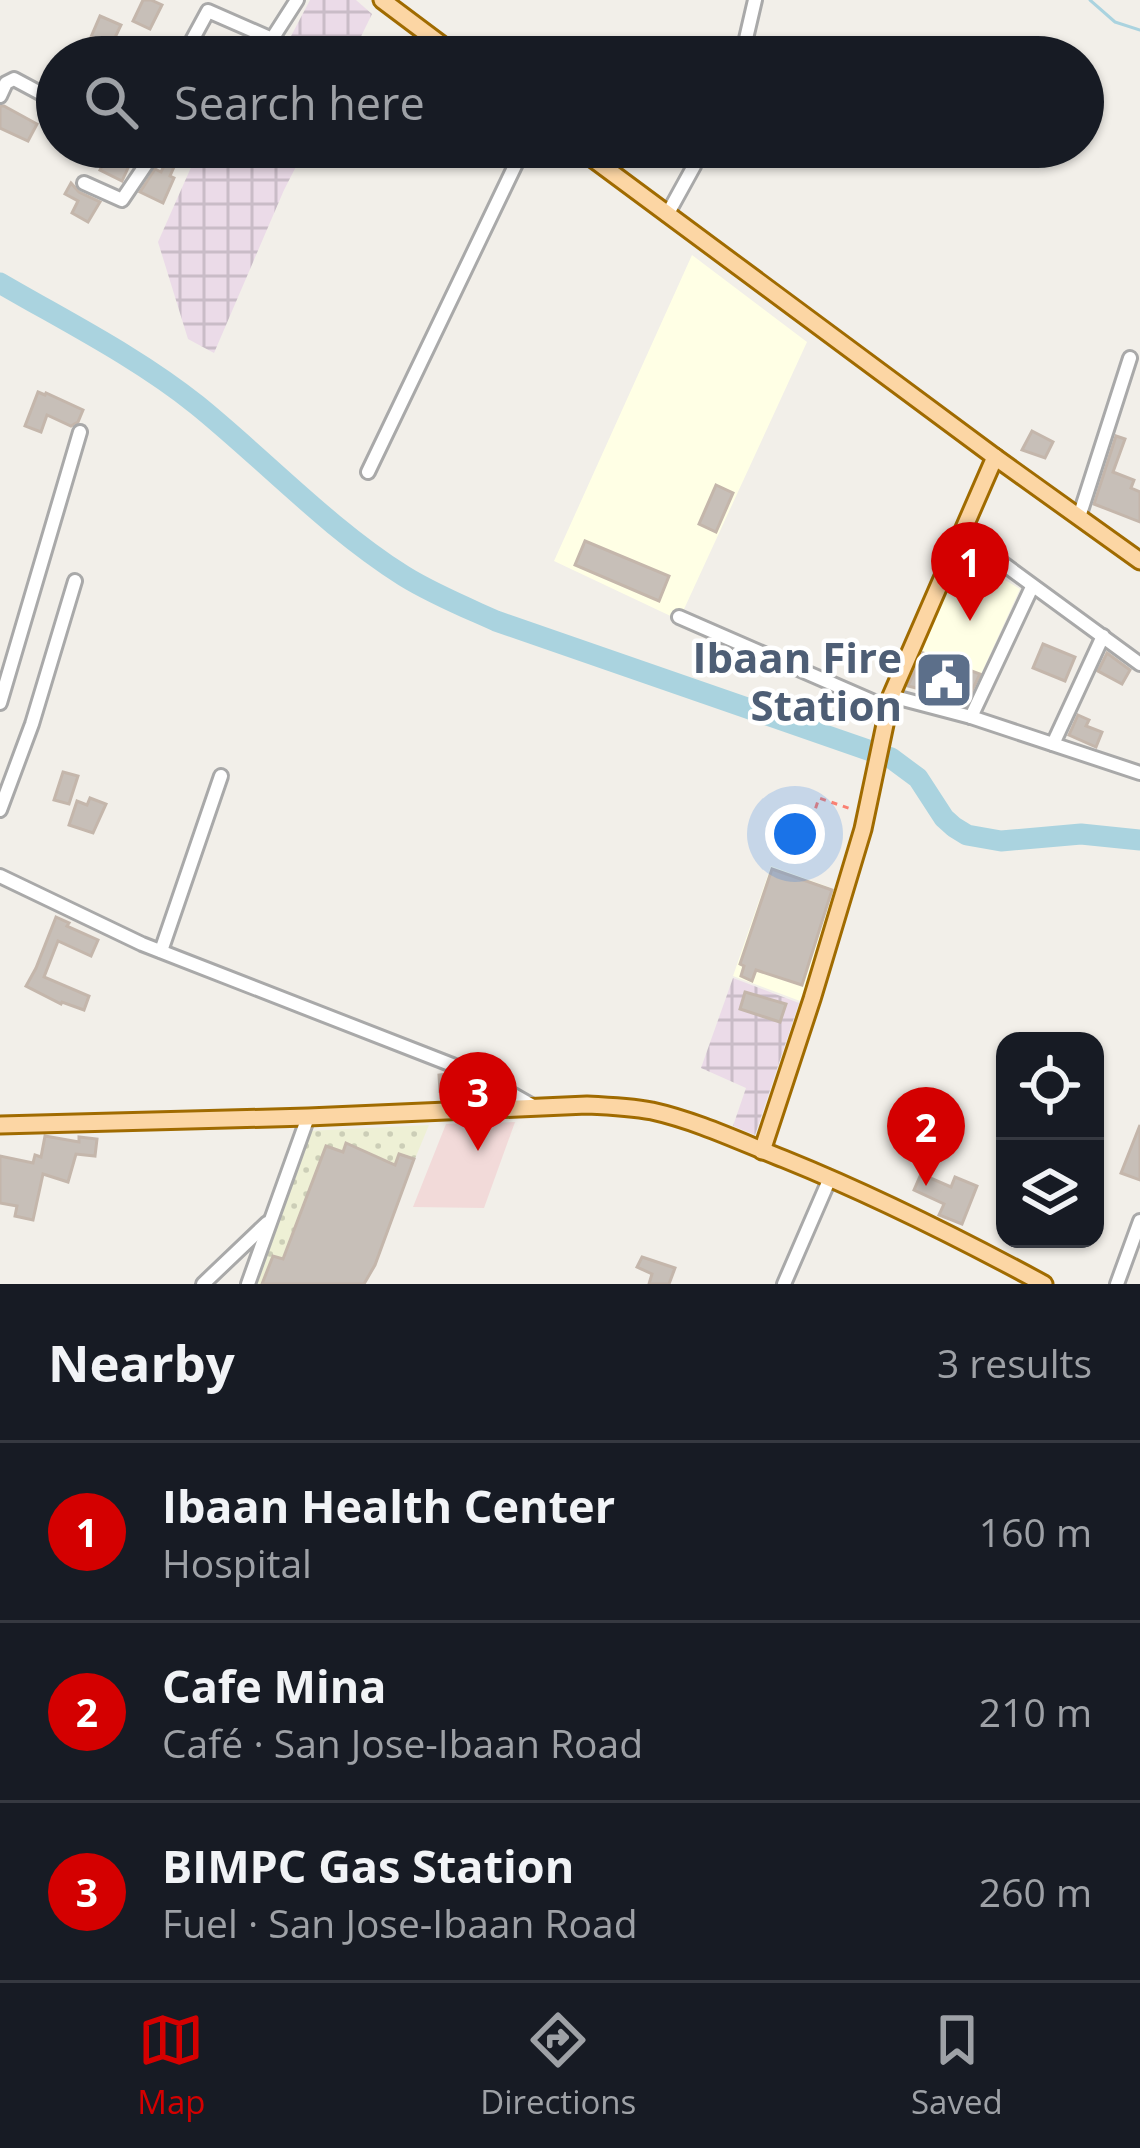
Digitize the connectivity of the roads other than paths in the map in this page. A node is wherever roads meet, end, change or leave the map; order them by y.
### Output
1 (297, 0) edge
2 (755, 0) edge
3 (389, 2) edge
4 (194, 36) edge
5 (263, 36) edge
6 (274, 36) edge
7 (432, 36) edge
8 (747, 36) edge
9 (36, 91) edge
10 (0, 96) edge
11 (143, 168) edge
12 (514, 168) edge
13 (605, 168) edge
14 (693, 168) edge
15 (84, 183) dead end
16 (668, 215) junction
17 (1130, 358) dead end
18 (80, 432) dead end
19 (994, 457) junction
20 (368, 472) dead end
21 (1079, 517) junction
22 (960, 532) junction
23 (1140, 561) edge
24 (75, 581) dead end
25 (1032, 587) junction
26 (679, 617) dead end
27 (1103, 636) junction
28 (1140, 664) edge
29 (890, 702) junction
30 (0, 704) edge
31 (971, 717) junction
32 (1053, 744) junction
33 (1140, 772) edge
34 (221, 776) dead end
35 (0, 810) edge
36 (0, 876) edge
37 (161, 951) junction
38 (534, 1107) junction
39 (308, 1117) junction
40 (0, 1125) edge
41 (762, 1151) junction
42 (830, 1178) junction
43 (271, 1220) junction
44 (1140, 1221) edge
45 (203, 1284) edge
46 (248, 1284) edge
47 (784, 1284) edge
48 (1044, 1284) edge
49 (1117, 1284) edge

1 - 6 street
2 - 8 street
3 - 7 main road
4 - 5 street
9 - 10 street
11 - 15 street
12 - 20 street
13 - 16 main road
14 - 16 street
16 - 19 main road
17 - 21 street
18 - 30 street
19 - 21 main road
19 - 22 main road
21 - 23 main road
22 - 25 street
22 - 29 main road
24 - 35 street
25 - 27 street
25 - 31 street
26 - 29 street
27 - 28 street
27 - 32 street
29 - 31 street
29 - 41 main road
31 - 32 street
32 - 33 street
34 - 37 street
36 - 37 street
37 - 38 street
38 - 39 main road
38 - 41 main road
39 - 40 main road
39 - 43 street
41 - 42 main road
42 - 47 street
42 - 48 main road
43 - 45 street
43 - 46 street
44 - 49 street

